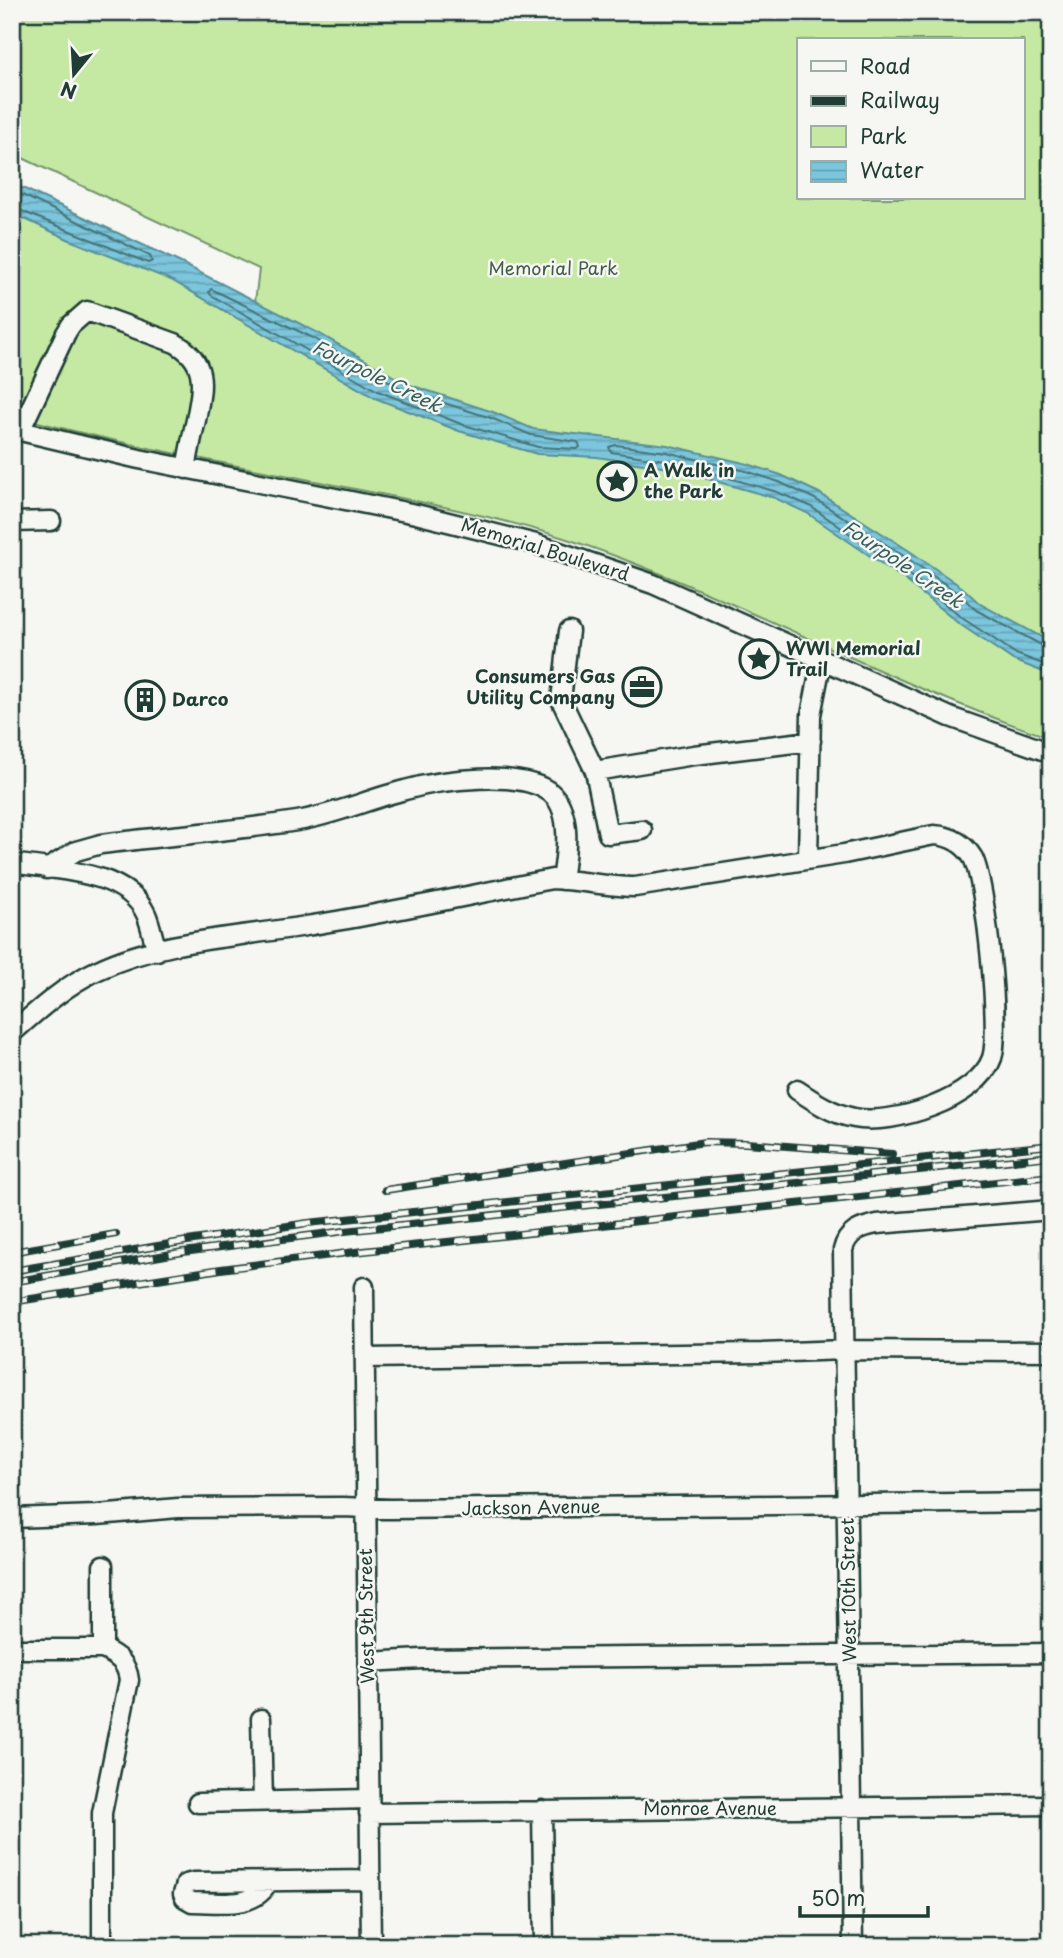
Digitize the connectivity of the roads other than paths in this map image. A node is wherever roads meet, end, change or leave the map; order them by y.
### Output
1 (16, 430) edge
2 (186, 469) junction
3 (51, 521) dead end
4 (12, 522) edge
5 (569, 631) dead end
6 (822, 659) junction
7 (811, 741) junction
8 (1051, 753) edge
9 (595, 771) junction
10 (642, 830) dead end
11 (808, 858) junction
12 (12, 863) edge
13 (47, 869) junction
14 (562, 880) junction
15 (157, 951) junction
16 (12, 1032) edge
17 (797, 1090) dead end
18 (1051, 1210) edge
19 (364, 1287) dead end
20 (845, 1350) junction
21 (1051, 1351) edge
22 (365, 1358) junction
23 (1051, 1502) edge
24 (848, 1504) junction
25 (366, 1508) junction
26 (12, 1518) edge
27 (103, 1566) dead end
28 (12, 1649) edge
29 (103, 1649) junction
30 (1051, 1653) edge
31 (849, 1656) junction
32 (368, 1662) junction
33 (261, 1718) dead end
34 (263, 1801) junction
35 (198, 1803) dead end
36 (369, 1805) junction
37 (1051, 1805) edge
38 (852, 1808) junction
39 (542, 1810) junction
40 (370, 1880) junction
41 (269, 1881) dead end
42 (102, 1946) edge
43 (371, 1946) edge
44 (544, 1946) edge
45 (853, 1946) edge

1 - 2 street, Memorial Boulevard
1 - 2 street
2 - 6 street, Memorial Boulevard
3 - 4 street
5 - 9 street
6 - 7 street
6 - 8 street, Memorial Boulevard
7 - 9 street
7 - 11 street
9 - 10 street
11 - 14 street
11 - 17 street
12 - 13 street
13 - 14 street
13 - 15 street
14 - 15 street
15 - 16 street
18 - 20 street, West 10th Street
19 - 22 street, West 9th Street
20 - 21 street
20 - 22 street
20 - 24 street, West 10th Street
22 - 25 street, West 9th Street
23 - 24 street, Jackson Avenue
24 - 25 street, Jackson Avenue
24 - 31 street, West 10th Street
25 - 26 street, Jackson Avenue
25 - 32 street, West 9th Street
27 - 29 street
28 - 29 street
29 - 42 street
30 - 31 street
31 - 32 street
31 - 38 street, West 10th Street
32 - 36 street, West 9th Street
33 - 34 street
34 - 35 street, Monroe Avenue
34 - 36 street, Monroe Avenue
36 - 39 street, Monroe Avenue
36 - 40 street, West 9th Street
37 - 38 street, Monroe Avenue
38 - 39 street, Monroe Avenue
38 - 45 street, West 10th Street
39 - 44 street
40 - 41 street
40 - 43 street, West 9th Street

